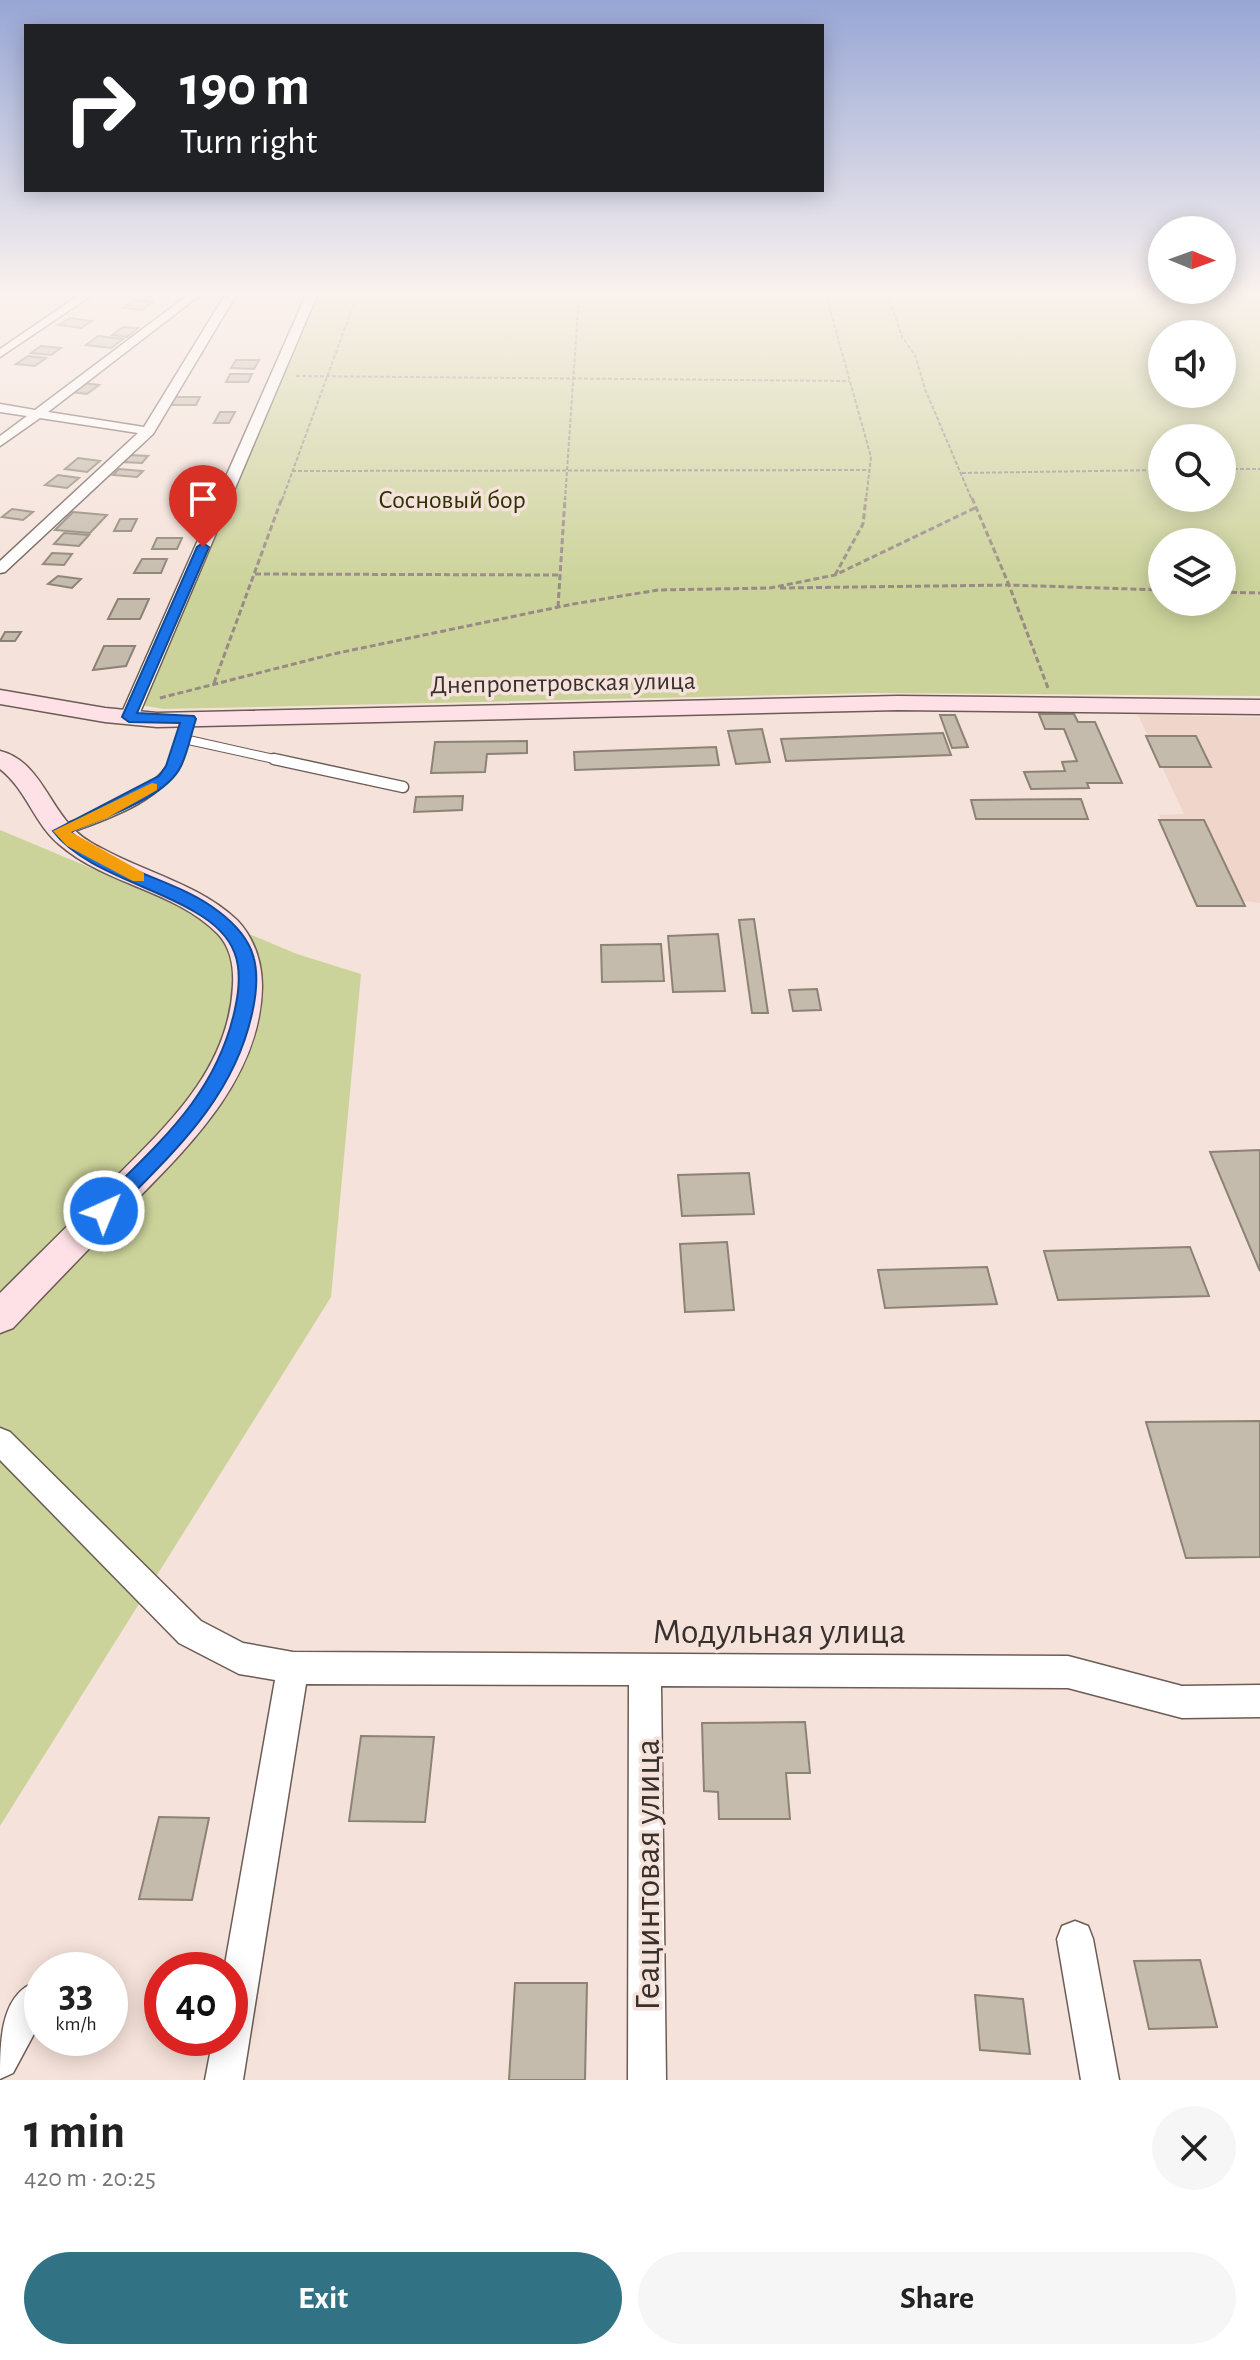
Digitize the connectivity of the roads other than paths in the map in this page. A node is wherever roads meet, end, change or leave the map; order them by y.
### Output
1 (65, 392) edge
2 (172, 392) edge
3 (270, 392) edge
4 (0, 408) edge
5 (36, 414) junction
6 (148, 431) junction
7 (0, 442) edge
8 (0, 569) edge
9 (3, 702) edge
10 (1260, 707) edge
11 (129, 717) junction
12 (186, 729) junction
13 (0, 758) edge
14 (403, 787) dead end
15 (61, 831) junction
16 (0, 1317) edge
17 (0, 1441) edge
18 (293, 1668) junction
19 (645, 1670) junction
20 (1260, 1701) edge
21 (1075, 1939) dead end
22 (24, 2015) edge
23 (0, 2060) edge
24 (224, 2080) edge
25 (647, 2080) edge
26 (1100, 2080) edge

1 - 5 street
2 - 6 street
3 - 11 street
4 - 5 street
5 - 6 street
5 - 7 street
6 - 8 street
9 - 11 street, Днепропетровская улица
10 - 12 street, Днепропетровская улица
11 - 12 street, Днепропетровская улица
12 - 14 lane
12 - 15 lane
13 - 15 street
15 - 16 street
17 - 18 street, Модульная улица
18 - 19 street, Модульная улица
18 - 24 street
19 - 20 street, Модульная улица
19 - 25 street, Геацинтовая улица
21 - 26 street
22 - 23 street

